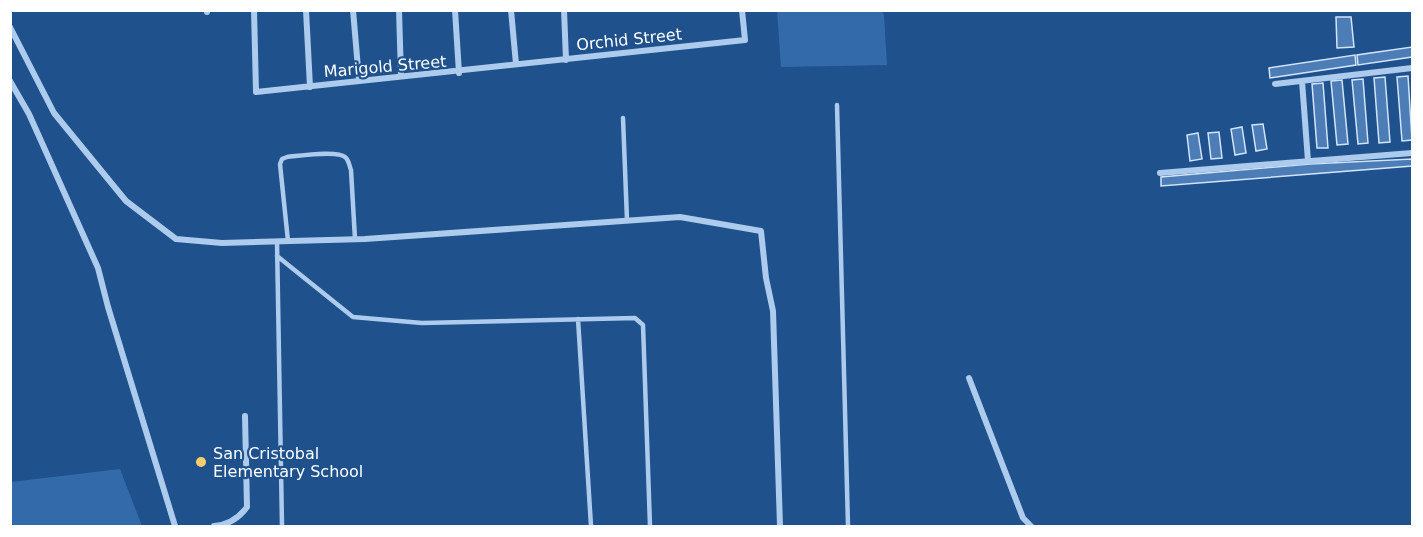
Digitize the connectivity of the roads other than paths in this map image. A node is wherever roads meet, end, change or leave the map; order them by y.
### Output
1 (254, 10) edge
2 (306, 10) edge
3 (354, 10) edge
4 (399, 10) edge
5 (454, 10) edge
6 (511, 10) edge
7 (564, 10) edge
8 (742, 10) edge
9 (10, 27) edge
10 (566, 60) junction
11 (516, 64) junction
12 (1413, 68) edge
13 (459, 73) junction
14 (401, 76) junction
15 (359, 80) junction
16 (10, 81) edge
17 (1302, 81) junction
18 (1275, 84) dead end
19 (310, 87) junction
20 (837, 105) dead end
21 (623, 118) dead end
22 (1413, 153) edge
23 (1308, 161) junction
24 (1160, 173) dead end
25 (627, 220) junction
26 (355, 239) junction
27 (288, 241) junction
28 (276, 242) junction
29 (277, 256) junction
30 (578, 319) junction
31 (969, 378) dead end
32 (245, 416) dead end
33 (175, 526) edge
34 (219, 526) edge
35 (282, 526) edge
36 (591, 526) edge
37 (650, 526) edge
38 (780, 526) edge
39 (848, 526) edge
40 (1031, 526) edge

1 - 19 street, Marigold Street
2 - 19 street
3 - 15 street
4 - 14 street
5 - 13 street
6 - 11 street
7 - 10 street
8 - 10 street, Orchid Street
9 - 28 street
10 - 11 street, Orchid Street
11 - 13 street, Marigold Street
12 - 17 street
13 - 14 street, Marigold Street
14 - 15 street, Marigold Street
15 - 19 street, Marigold Street
16 - 33 street
17 - 18 street
17 - 23 street
20 - 39 lane
21 - 25 lane
22 - 23 street
23 - 24 street
25 - 26 street
25 - 38 street
26 - 27 street
26 - 27 lane
27 - 28 street
28 - 29 lane
29 - 30 lane
29 - 35 lane
30 - 36 lane
30 - 37 lane
31 - 40 street
32 - 34 street

